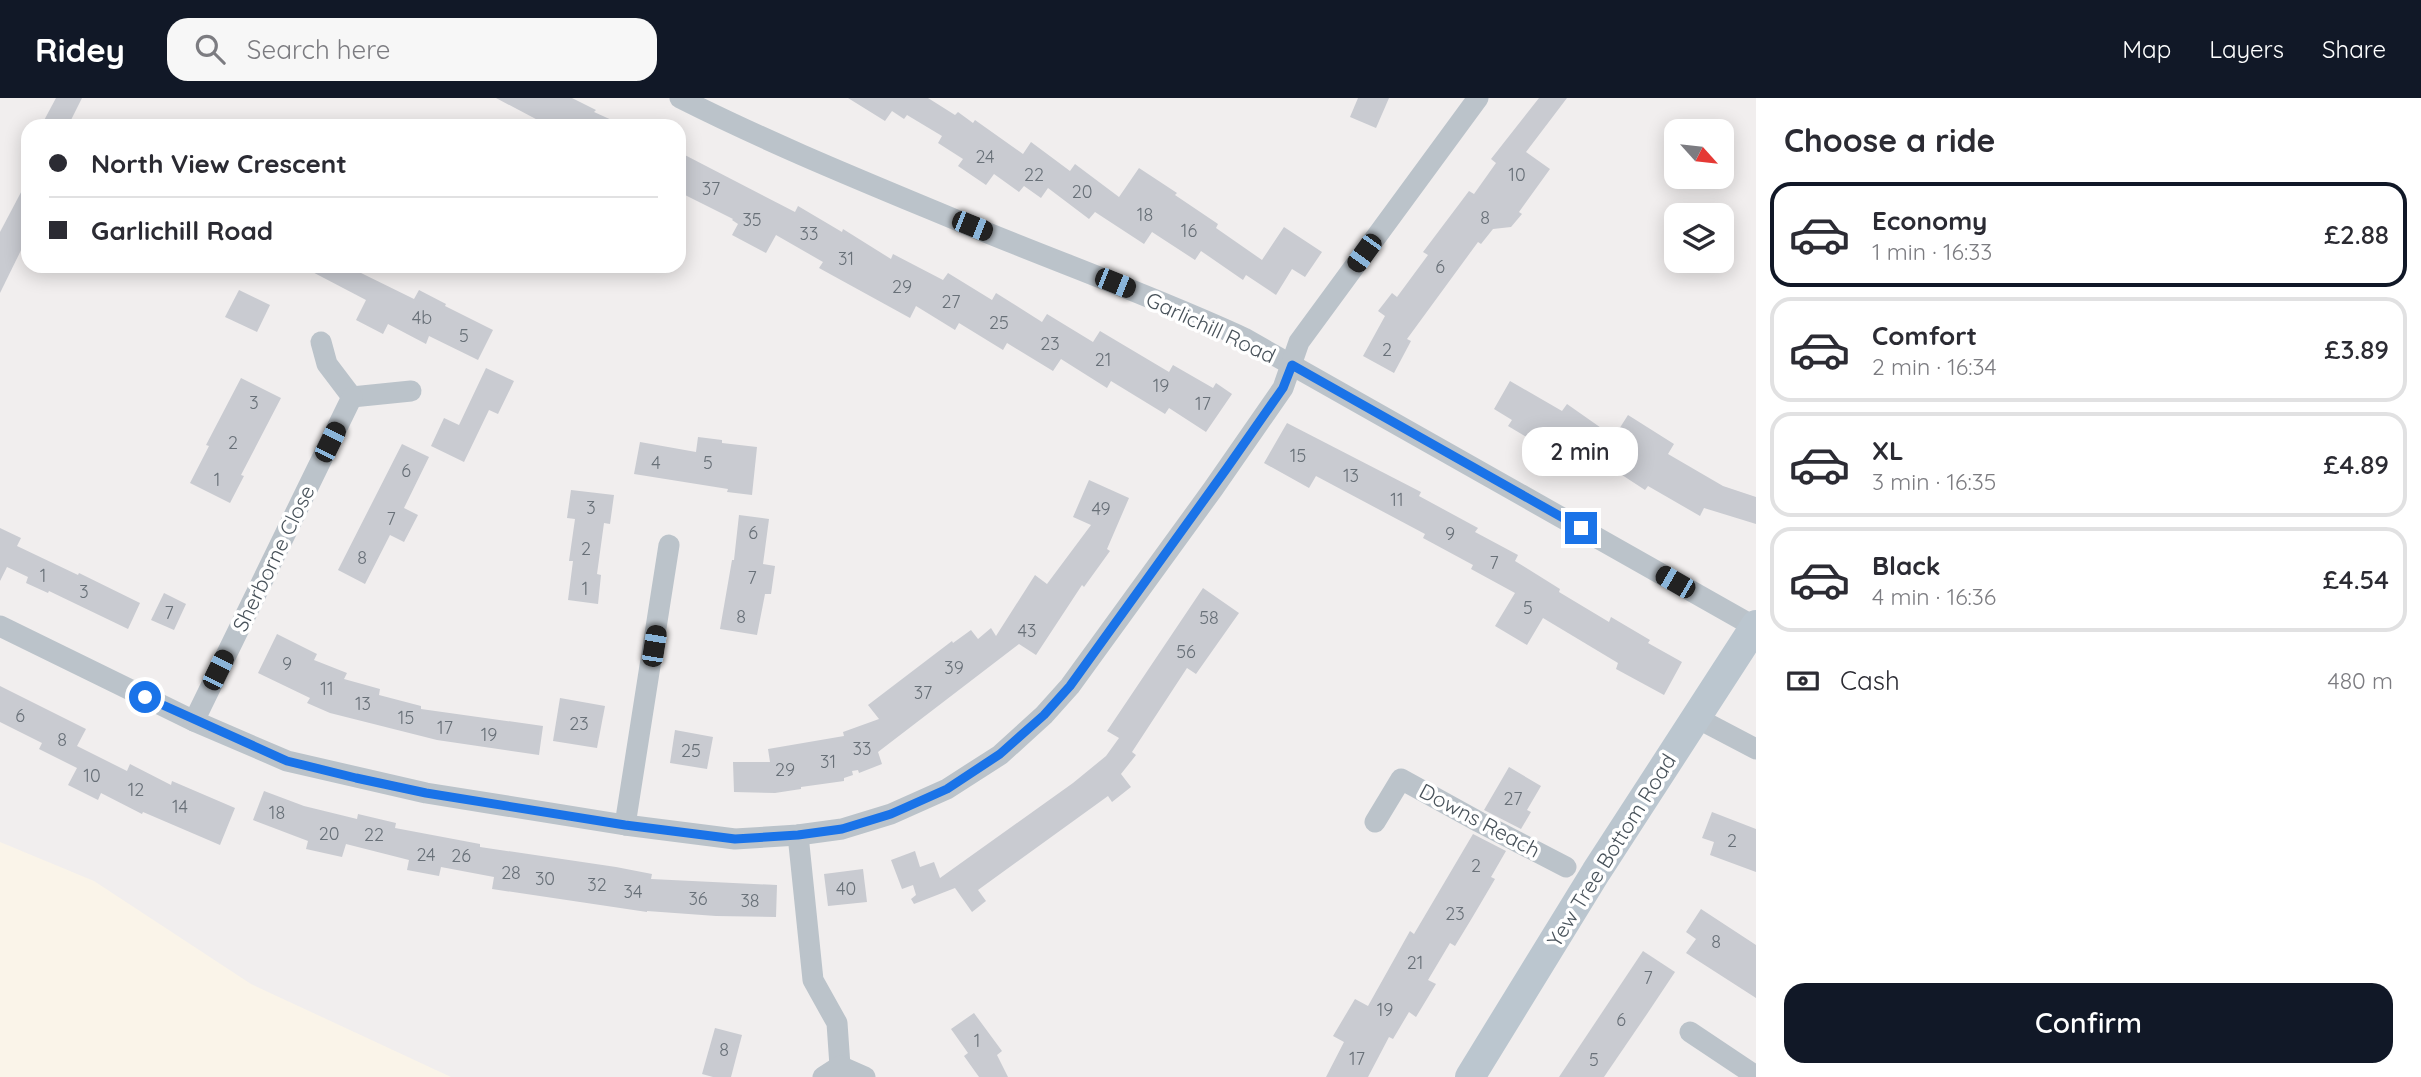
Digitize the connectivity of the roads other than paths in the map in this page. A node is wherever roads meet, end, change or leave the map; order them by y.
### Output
1 (1478, 98) edge
2 (693, 101) edge
3 (321, 342) dead end
4 (1292, 365) junction
5 (411, 391) dead end
6 (352, 397) junction
7 (669, 545) dead end
8 (0, 626) edge
9 (1755, 626) edge
10 (1695, 717) junction
11 (194, 721) junction
12 (1756, 749) edge
13 (1375, 822) dead end
14 (625, 825) junction
15 (798, 835) junction
16 (1566, 867) dead end
17 (1690, 1032) dead end
18 (831, 1071) edge
19 (1756, 1076) edge
20 (865, 1077) edge
21 (1470, 1077) edge

1 - 4 street
2 - 4 street, Garlichill Road
3 - 6 street
4 - 9 street, Garlichill Road
4 - 15 street
5 - 6 street
6 - 11 street, Sherborne Close
7 - 14 street
8 - 11 street
9 - 10 main road, Yew Tree Bottom Road
10 - 12 street
10 - 21 main road, Yew Tree Bottom Road
11 - 14 street
13 - 16 street, Downs Reach
14 - 15 street
15 - 18 street
17 - 19 street
18 - 20 street

